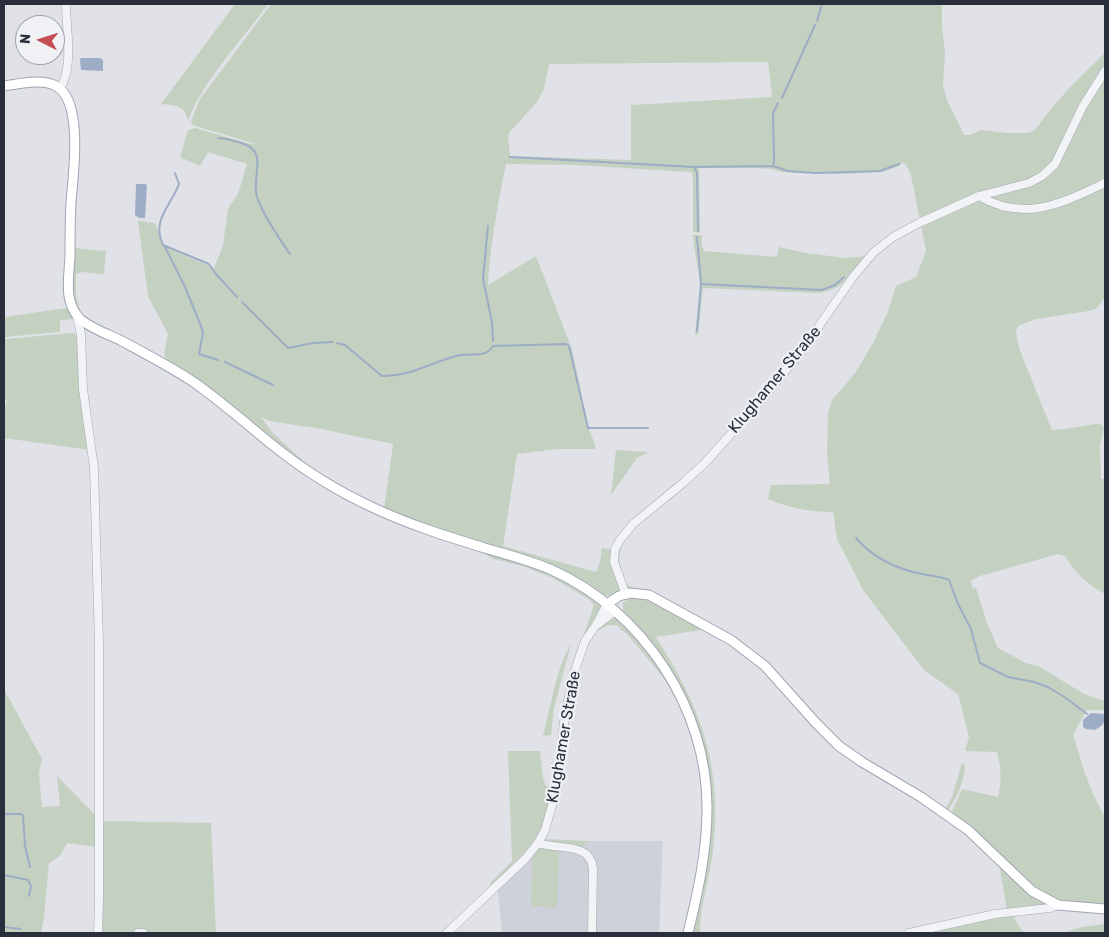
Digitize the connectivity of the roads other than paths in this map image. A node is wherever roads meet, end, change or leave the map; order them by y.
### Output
1 (66, 4) edge
2 (1105, 71) edge
3 (4, 86) edge
4 (60, 88) junction
5 (1105, 183) edge
6 (979, 196) junction
7 (77, 317) junction
8 (88, 325) junction
9 (80, 334) junction
10 (626, 595) junction
11 (607, 604) junction
12 (615, 611) junction
13 (596, 625) junction
14 (538, 843) junction
15 (1058, 905) junction
16 (1105, 909) edge
17 (98, 933) edge
18 (138, 933) edge
19 (143, 933) edge
20 (447, 933) edge
21 (592, 933) edge
22 (688, 933) edge
23 (909, 933) edge

1 - 4 street
2 - 6 street, Klughamer Straße
3 - 4 main road
4 - 7 main road
5 - 6 street
6 - 10 street, Klughamer Straße
7 - 8 main road
7 - 9 street
8 - 9 street
8 - 11 main road
9 - 17 street
10 - 11 main road
10 - 12 main road
10 - 15 main road
11 - 12 main road
11 - 13 street, Klughamer Straße
12 - 13 street, Klughamer Straße
12 - 22 main road
13 - 14 street, Klughamer Straße
14 - 20 street, Klughamer Straße
14 - 21 street
15 - 16 main road
15 - 23 street
18 - 19 street

